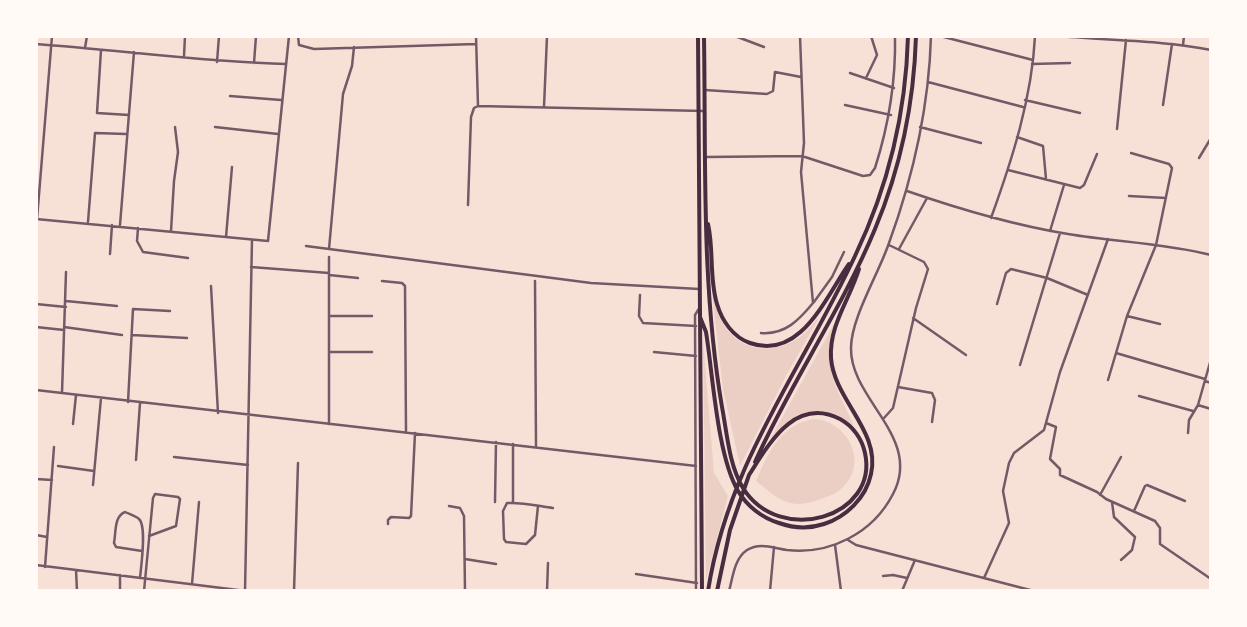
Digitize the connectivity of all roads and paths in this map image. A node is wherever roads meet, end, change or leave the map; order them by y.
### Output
1 (52, 36) edge
2 (86, 36) edge
3 (185, 36) edge
4 (219, 36) edge
5 (256, 36) edge
6 (289, 36) edge
7 (298, 36) edge
8 (476, 36) edge
9 (547, 36) edge
10 (698, 36) edge
11 (704, 36) edge
12 (735, 36) edge
13 (800, 36) edge
14 (871, 36) edge
15 (895, 36) edge
16 (908, 36) edge
17 (916, 36) edge
18 (931, 36) edge
19 (940, 36) edge
20 (1035, 36) edge
21 (1060, 36) edge
22 (1184, 36) edge
23 (1143, 38) edge
24 (1126, 40) junction
25 (36, 44) edge
26 (476, 44) junction
27 (1172, 44) junction
28 (52, 45) junction
29 (1183, 45) junction
30 (354, 47) junction
31 (764, 47) dead end
32 (85, 48) junction
33 (102, 50) junction
34 (1211, 50) edge
35 (134, 52) junction
36 (184, 56) junction
37 (1033, 60) junction
38 (217, 62) junction
39 (254, 63) junction
40 (1070, 63) dead end
41 (286, 64) junction
42 (1032, 64) junction
43 (850, 73) dead end
44 (801, 77) junction
45 (866, 78) junction
46 (928, 82) junction
47 (894, 88) junction
48 (705, 90) junction
49 (230, 96) dead end
50 (281, 100) junction
51 (1025, 100) junction
52 (845, 105) dead end
53 (1163, 105) dead end
54 (478, 106) junction
55 (1023, 107) junction
56 (544, 108) junction
57 (698, 111) junction
58 (705, 111) junction
59 (1080, 113) dead end
60 (129, 115) junction
61 (890, 115) junction
62 (175, 127) dead end
63 (215, 127) dead end
64 (920, 127) junction
65 (1116, 129) dead end
66 (127, 134) junction
67 (278, 134) junction
68 (1017, 138) junction
69 (1211, 138) edge
70 (981, 144) dead end
71 (1131, 153) dead end
72 (1097, 154) dead end
73 (802, 156) junction
74 (706, 157) junction
75 (1199, 158) dead end
76 (232, 167) dead end
77 (1008, 170) junction
78 (1046, 180) junction
79 (1064, 185) junction
80 (907, 191) junction
81 (1129, 196) dead end
82 (927, 198) junction
83 (1166, 198) junction
84 (468, 205) dead end
85 (991, 218) junction
86 (37, 219) edge
87 (706, 219) junction
88 (88, 222) junction
89 (112, 225) junction
90 (120, 226) junction
91 (138, 228) junction
92 (1050, 230) junction
93 (172, 231) junction
94 (1060, 233) junction
95 (226, 236) junction
96 (252, 240) junction
97 (1108, 240) junction
98 (889, 245) junction
99 (1156, 245) junction
100 (306, 246) dead end
101 (329, 249) junction
102 (899, 250) junction
103 (844, 252) dead end
104 (110, 254) dead end
105 (1211, 255) edge
106 (855, 256) junction
107 (329, 257) dead end
108 (188, 258) dead end
109 (861, 261) junction
110 (252, 267) junction
111 (66, 272) dead end
112 (329, 274) junction
113 (358, 278) dead end
114 (1047, 278) junction
115 (382, 281) dead end
116 (536, 281) dead end
117 (211, 286) dead end
118 (700, 289) junction
119 (640, 295) dead end
120 (1088, 295) junction
121 (66, 301) junction
122 (813, 303) junction
123 (36, 304) edge
124 (997, 304) dead end
125 (116, 306) dead end
126 (700, 306) junction
127 (66, 307) junction
128 (170, 310) dead end
129 (329, 316) junction
130 (372, 316) dead end
131 (700, 316) junction
132 (1127, 316) junction
133 (914, 318) junction
134 (1160, 324) dead end
135 (696, 326) junction
136 (36, 327) edge
137 (64, 328) junction
138 (761, 332) dead end
139 (122, 334) dead end
140 (132, 335) junction
141 (187, 338) dead end
142 (329, 352) junction
143 (372, 352) dead end
144 (654, 352) dead end
145 (1116, 353) junction
146 (966, 355) dead end
147 (696, 356) junction
148 (1211, 359) edge
149 (1020, 366) dead end
150 (1108, 380) dead end
151 (1205, 380) junction
152 (1211, 382) edge
153 (898, 387) junction
154 (36, 390) edge
155 (62, 394) junction
156 (76, 395) junction
157 (1139, 396) dead end
158 (101, 398) junction
159 (128, 402) junction
160 (140, 403) junction
161 (1198, 406) junction
162 (1211, 409) edge
163 (1193, 411) junction
164 (218, 413) junction
165 (248, 416) junction
166 (884, 418) junction
167 (932, 422) dead end
168 (74, 424) dead end
169 (329, 424) junction
170 (1046, 424) junction
171 (406, 432) junction
172 (415, 433) junction
173 (1188, 433) dead end
174 (496, 442) junction
175 (514, 444) junction
176 (536, 446) junction
177 (54, 447) dead end
178 (174, 457) dead end
179 (1121, 457) dead end
180 (136, 460) dead end
181 (298, 464) dead end
182 (248, 465) junction
183 (58, 466) dead end
184 (696, 466) junction
185 (94, 471) junction
186 (749, 475) junction
187 (36, 479) edge
188 (52, 480) junction
189 (93, 484) dead end
190 (1100, 495) junction
191 (1186, 501) dead end
192 (199, 502) dead end
193 (495, 502) dead end
194 (1112, 502) junction
195 (513, 503) junction
196 (449, 506) dead end
197 (538, 506) junction
198 (553, 508) dead end
199 (1134, 511) junction
200 (388, 524) dead end
201 (36, 535) edge
202 (149, 536) junction
203 (47, 537) junction
204 (847, 540) junction
205 (835, 545) junction
206 (774, 547) junction
207 (142, 551) junction
208 (464, 559) junction
209 (915, 560) junction
210 (1121, 560) dead end
211 (548, 563) dead end
212 (496, 564) dead end
213 (36, 566) edge
214 (45, 566) junction
215 (76, 570) junction
216 (636, 574) dead end
217 (120, 575) junction
218 (883, 576) dead end
219 (140, 578) junction
220 (144, 578) junction
221 (907, 578) junction
222 (984, 578) junction
223 (1211, 579) edge
224 (697, 583) junction
225 (192, 584) junction
226 (232, 590) edge
227 (77, 591) edge
228 (120, 591) edge
229 (144, 591) edge
230 (245, 591) edge
231 (294, 591) edge
232 (465, 591) edge
233 (547, 591) edge
234 (696, 591) edge
235 (702, 591) edge
236 (708, 591) edge
237 (717, 591) edge
238 (729, 591) edge
239 (770, 591) edge
240 (841, 591) edge
241 (902, 591) edge
242 (1034, 591) edge

1 - 28 street
2 - 32 street
3 - 36 street
4 - 38 street
5 - 39 street
6 - 41 street
7 - 30 street
8 - 26 street
9 - 56 street
10 - 57 highway
11 - 48 highway
12 - 31 street
13 - 44 street
14 - 45 street
15 - 47 street
16 - 106 highway
17 - 109 highway
18 - 46 street
19 - 37 street
20 - 37 street
21 - 24 street
22 - 29 street
23 - 24 street
23 - 27 street
24 - 65 street
25 - 28 street
26 - 30 street
26 - 54 street
27 - 29 street
27 - 53 street
28 - 32 street
28 - 86 street
29 - 34 street
30 - 101 street
32 - 33 street
33 - 35 street
33 - 60 street
35 - 36 street
35 - 60 street
36 - 38 street
37 - 42 street
38 - 39 street
39 - 41 street
40 - 42 street
41 - 50 street
42 - 51 street
43 - 45 street
44 - 48 street
44 - 73 street
45 - 47 street
46 - 55 street
46 - 64 street
47 - 61 street
48 - 58 highway
49 - 50 street
50 - 67 street
51 - 55 street
51 - 59 street
52 - 61 street
54 - 56 street
54 - 84 street
55 - 68 street
56 - 57 street
57 - 58 street
57 - 118 highway
58 - 74 highway
60 - 66 street
61 - 73 street
62 - 93 street
63 - 67 street
64 - 70 street
64 - 80 street
66 - 88 street
66 - 90 street
67 - 96 street
68 - 77 street
68 - 78 street
69 - 75 street
71 - 83 street
72 - 79 street
73 - 74 street
73 - 122 street
74 - 87 highway
76 - 95 street
77 - 78 street
77 - 85 street
78 - 79 street
79 - 92 street
80 - 82 street
80 - 98 street
81 - 83 street
82 - 85 street
82 - 102 street
83 - 99 street
85 - 92 street
86 - 88 street
87 - 106 highway
87 - 186 highway
88 - 89 street
89 - 90 street
89 - 104 street
90 - 91 street
91 - 93 street
91 - 108 street
92 - 94 street
93 - 95 street
94 - 97 street
94 - 114 street
95 - 96 street
96 - 110 street
97 - 99 street
97 - 120 street
98 - 102 street
98 - 166 street
99 - 105 street
99 - 132 street
100 - 101 street
101 - 118 street
102 - 133 street
103 - 122 street
106 - 236 highway
107 - 112 street
109 - 131 highway
109 - 186 highway
110 - 112 street
110 - 165 street
111 - 121 street
112 - 113 street
112 - 129 street
114 - 120 street
114 - 124 street
114 - 149 street
115 - 171 street
116 - 176 street
117 - 164 street
118 - 126 highway
119 - 135 street
120 - 170 street
121 - 125 street
121 - 127 street
122 - 138 street
123 - 127 street
126 - 131 highway
126 - 135 street
127 - 137 street
128 - 140 street
129 - 130 street
129 - 142 street
131 - 235 highway
132 - 134 street
132 - 145 street
133 - 146 street
133 - 153 street
135 - 147 street
136 - 137 street
137 - 139 street
137 - 155 street
140 - 141 street
140 - 159 street
142 - 143 street
142 - 169 street
144 - 147 street
145 - 150 street
145 - 151 street
147 - 184 street
148 - 151 street
151 - 152 street
151 - 161 street
153 - 166 street
153 - 167 street
154 - 155 street
155 - 156 street
156 - 158 street
156 - 168 street
157 - 163 street
158 - 159 street
158 - 185 street
159 - 160 street
160 - 164 street
160 - 180 street
161 - 162 street
161 - 163 street
163 - 173 street
164 - 165 street
165 - 169 street
165 - 182 street
166 - 204 street
169 - 171 street
170 - 190 street
170 - 222 street
171 - 172 street
172 - 174 street
172 - 200 street
174 - 175 street
174 - 193 street
175 - 176 street
175 - 195 street
176 - 184 street
177 - 188 street
178 - 182 street
179 - 190 street
181 - 231 street
182 - 230 street
183 - 185 street
184 - 224 street
185 - 189 street
186 - 237 highway
187 - 188 street
188 - 203 street
190 - 194 street
191 - 199 street
192 - 225 street
194 - 199 street
194 - 210 street
195 - 197 street
195 - 197 street
196 - 208 street
197 - 198 street
199 - 223 street
201 - 203 street
202 - 202 street
202 - 220 street
203 - 214 street
204 - 205 street
204 - 209 street
205 - 206 street
205 - 240 street
206 - 238 street
206 - 239 street
207 - 207 street
207 - 219 street
208 - 212 street
208 - 232 street
209 - 221 street
209 - 222 street
211 - 233 street
213 - 214 street
214 - 215 street
215 - 217 street
215 - 227 street
216 - 224 street
217 - 219 street
217 - 228 street
218 - 221 street
219 - 220 street
220 - 225 street
220 - 229 street
221 - 241 street
222 - 242 street
224 - 234 street
225 - 226 street
226 - 230 street

